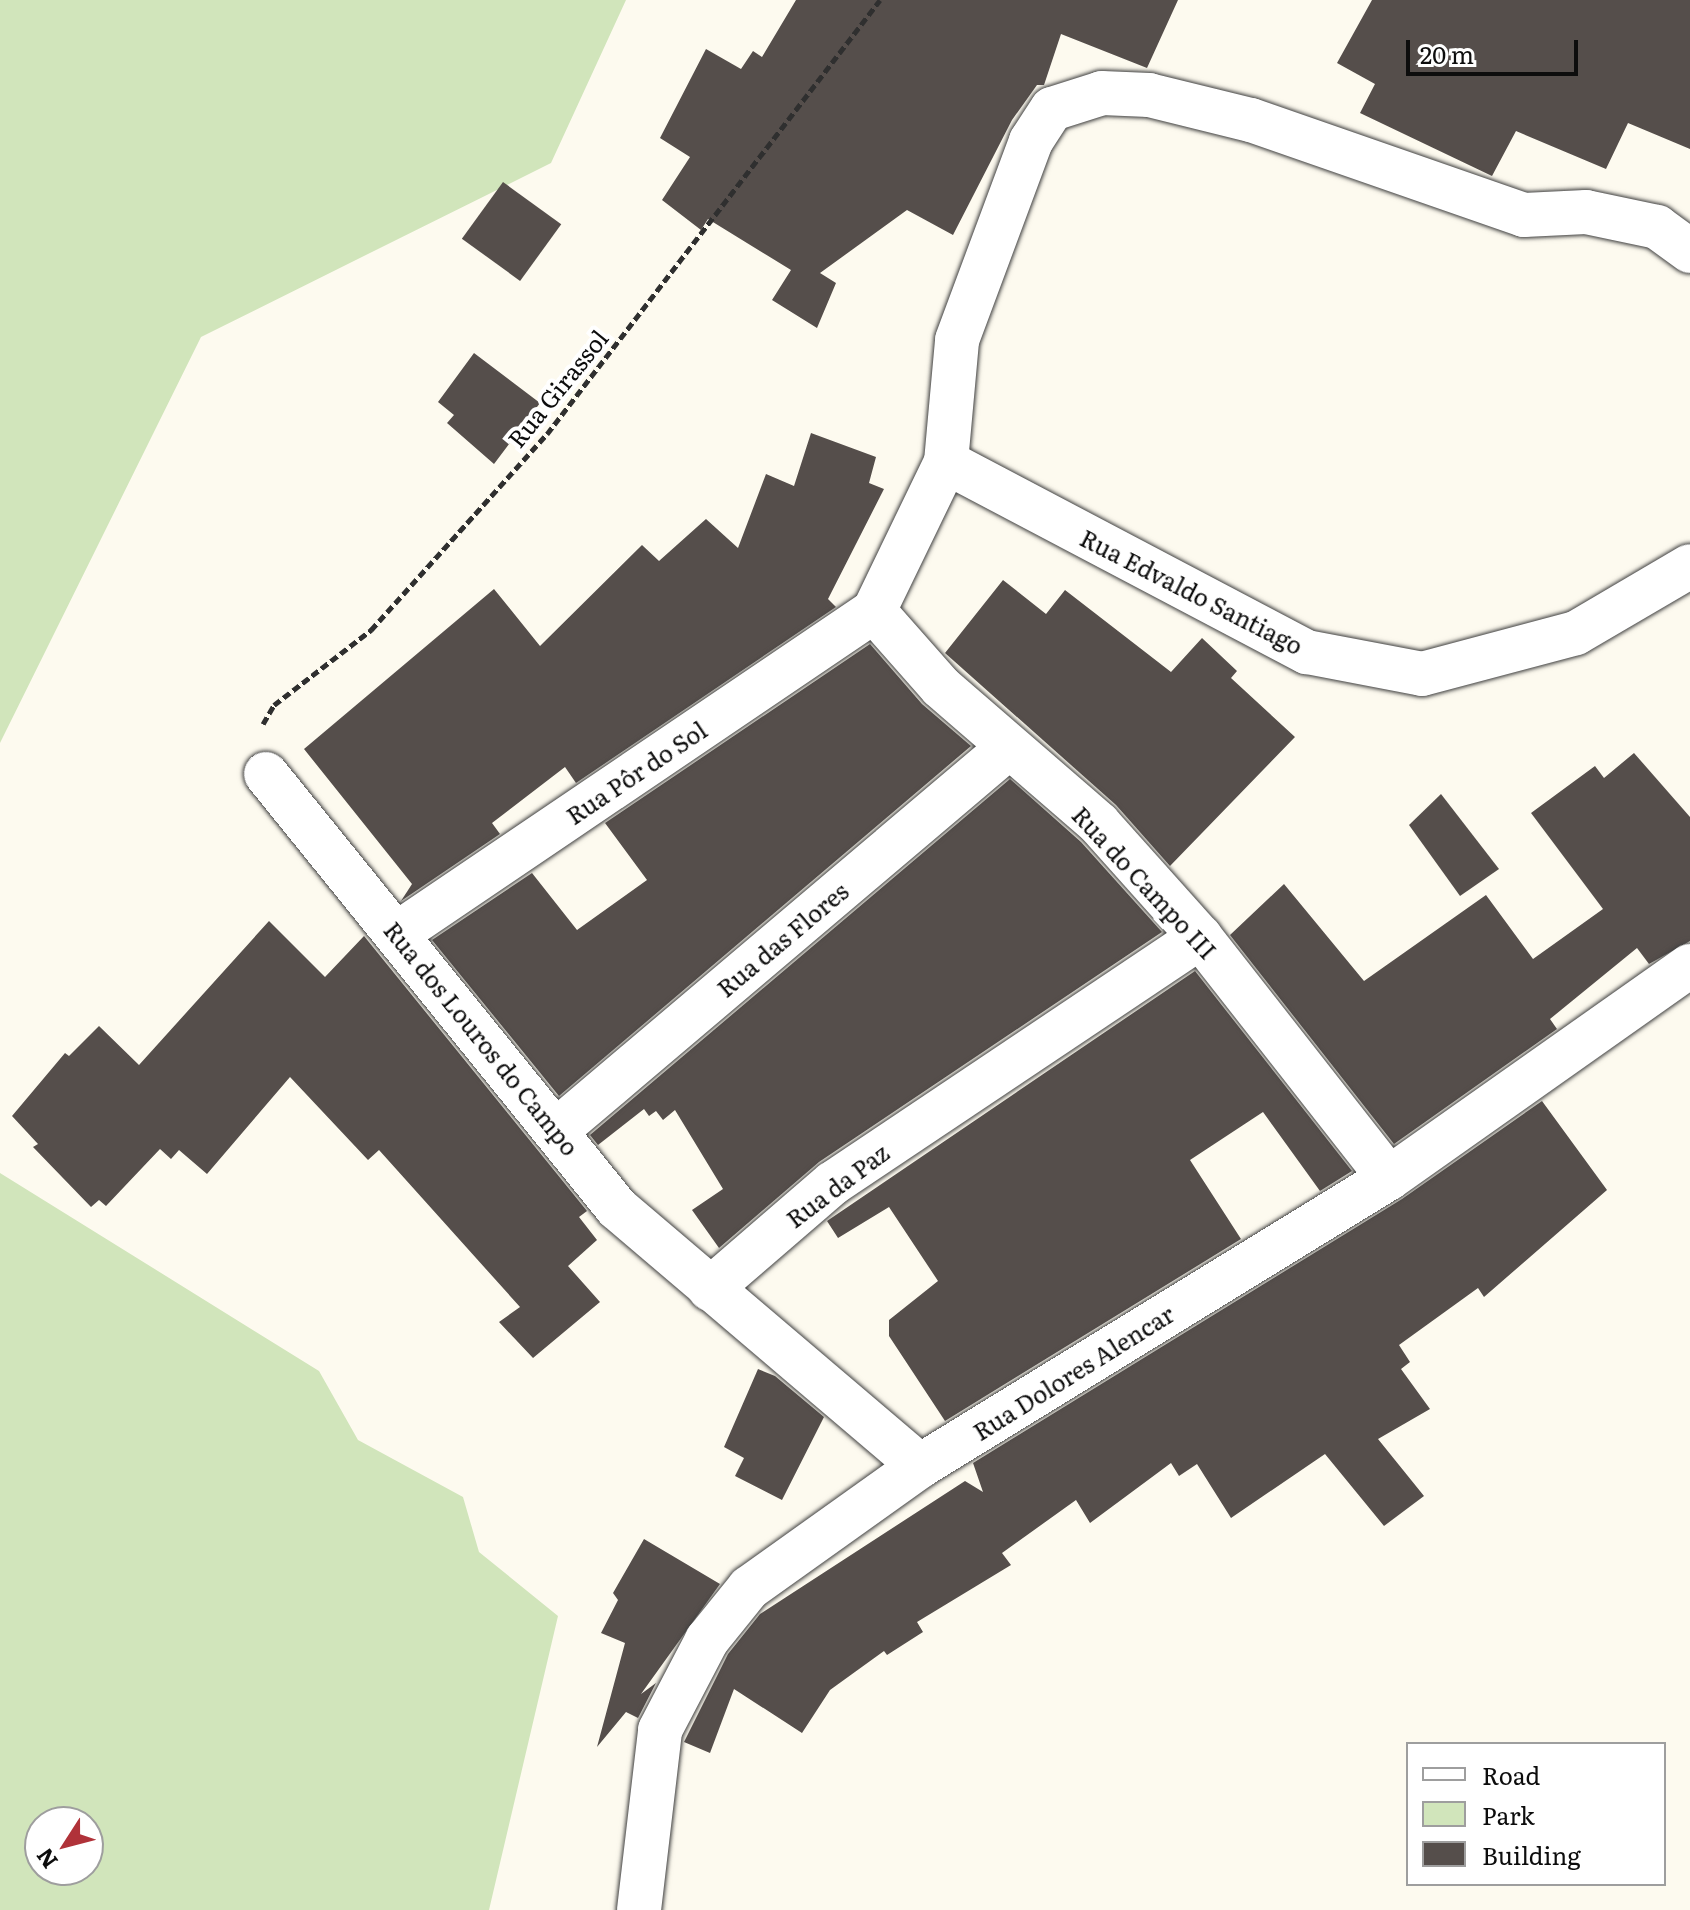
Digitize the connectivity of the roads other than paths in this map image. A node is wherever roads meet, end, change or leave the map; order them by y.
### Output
1 (1690, 251) edge
2 (946, 462) junction
3 (1690, 566) edge
4 (874, 611) junction
5 (1008, 748) junction
6 (266, 774) road end
7 (398, 933) junction
8 (1200, 937) junction
9 (1690, 966) edge
10 (557, 1130) junction
11 (1389, 1178) junction
12 (710, 1289) junction
13 (920, 1466) junction
14 (639, 1910) edge

1 - 2 street
2 - 3 street, Rua Edvaldo Santiago
2 - 4 street
4 - 5 street, Rua do Campo III
4 - 7 street, Rua Pôr do Sol
5 - 8 street, Rua do Campo III
5 - 10 street, Rua das Flores
6 - 7 street, Rua dos Louros do Campo
7 - 10 street, Rua dos Louros do Campo
8 - 11 street, Rua do Campo III
8 - 12 street, Rua da Paz
9 - 11 street, Rua Dolores Alencar
10 - 12 street, Rua dos Louros do Campo
11 - 13 street, Rua Dolores Alencar
12 - 13 street
13 - 14 street, Rua Dolores Alencar

